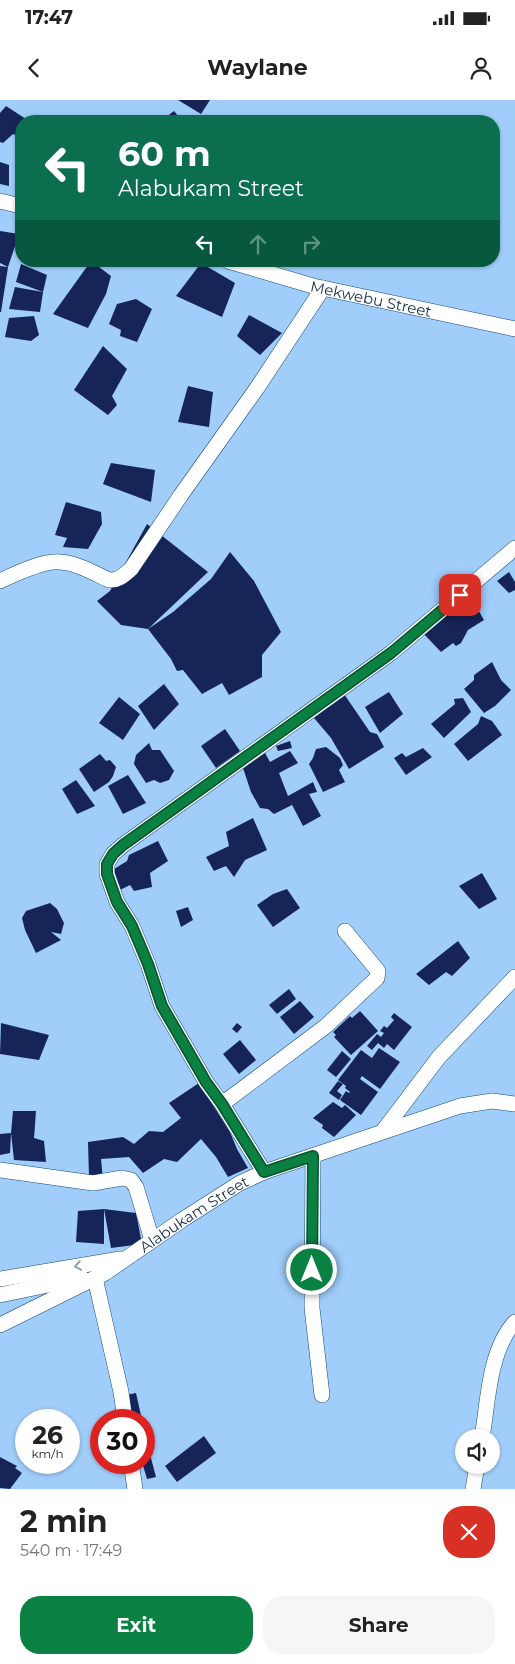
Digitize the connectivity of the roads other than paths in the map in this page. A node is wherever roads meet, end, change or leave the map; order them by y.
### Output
1 (0, 201) edge
2 (15, 205) edge
3 (249, 267) edge
4 (322, 288) junction
5 (515, 329) edge
6 (515, 548) edge
7 (0, 581) edge
8 (345, 931) dead end
9 (515, 977) edge
10 (222, 1104) junction
11 (515, 1104) edge
12 (383, 1131) junction
13 (313, 1156) junction
14 (0, 1170) edge
15 (264, 1172) junction
16 (152, 1240) junction
17 (126, 1258) junction
18 (100, 1275) junction
19 (0, 1279) edge
20 (0, 1296) edge
21 (515, 1322) edge
22 (0, 1325) edge
23 (322, 1395) dead end
24 (123, 1409) edge
25 (484, 1429) edge
26 (133, 1474) edge
27 (475, 1474) edge
28 (136, 1489) edge
29 (473, 1489) edge

1 - 2 street
3 - 4 street, Mekwebu Street
4 - 5 street, Mekwebu Street
4 - 7 street
6 - 10 street
8 - 10 street
9 - 12 street
10 - 15 street
11 - 12 street, Alabukam Street
12 - 13 street, Alabukam Street
13 - 15 street, Alabukam Street
13 - 23 street
14 - 16 street
15 - 16 street, Alabukam Street
16 - 17 street, Alabukam Street
17 - 18 street, Alabukam Street
17 -> 19 street
18 - 20 street
18 - 22 street, Alabukam Street
18 - 24 street
21 - 25 street
26 - 28 street
27 - 29 street

